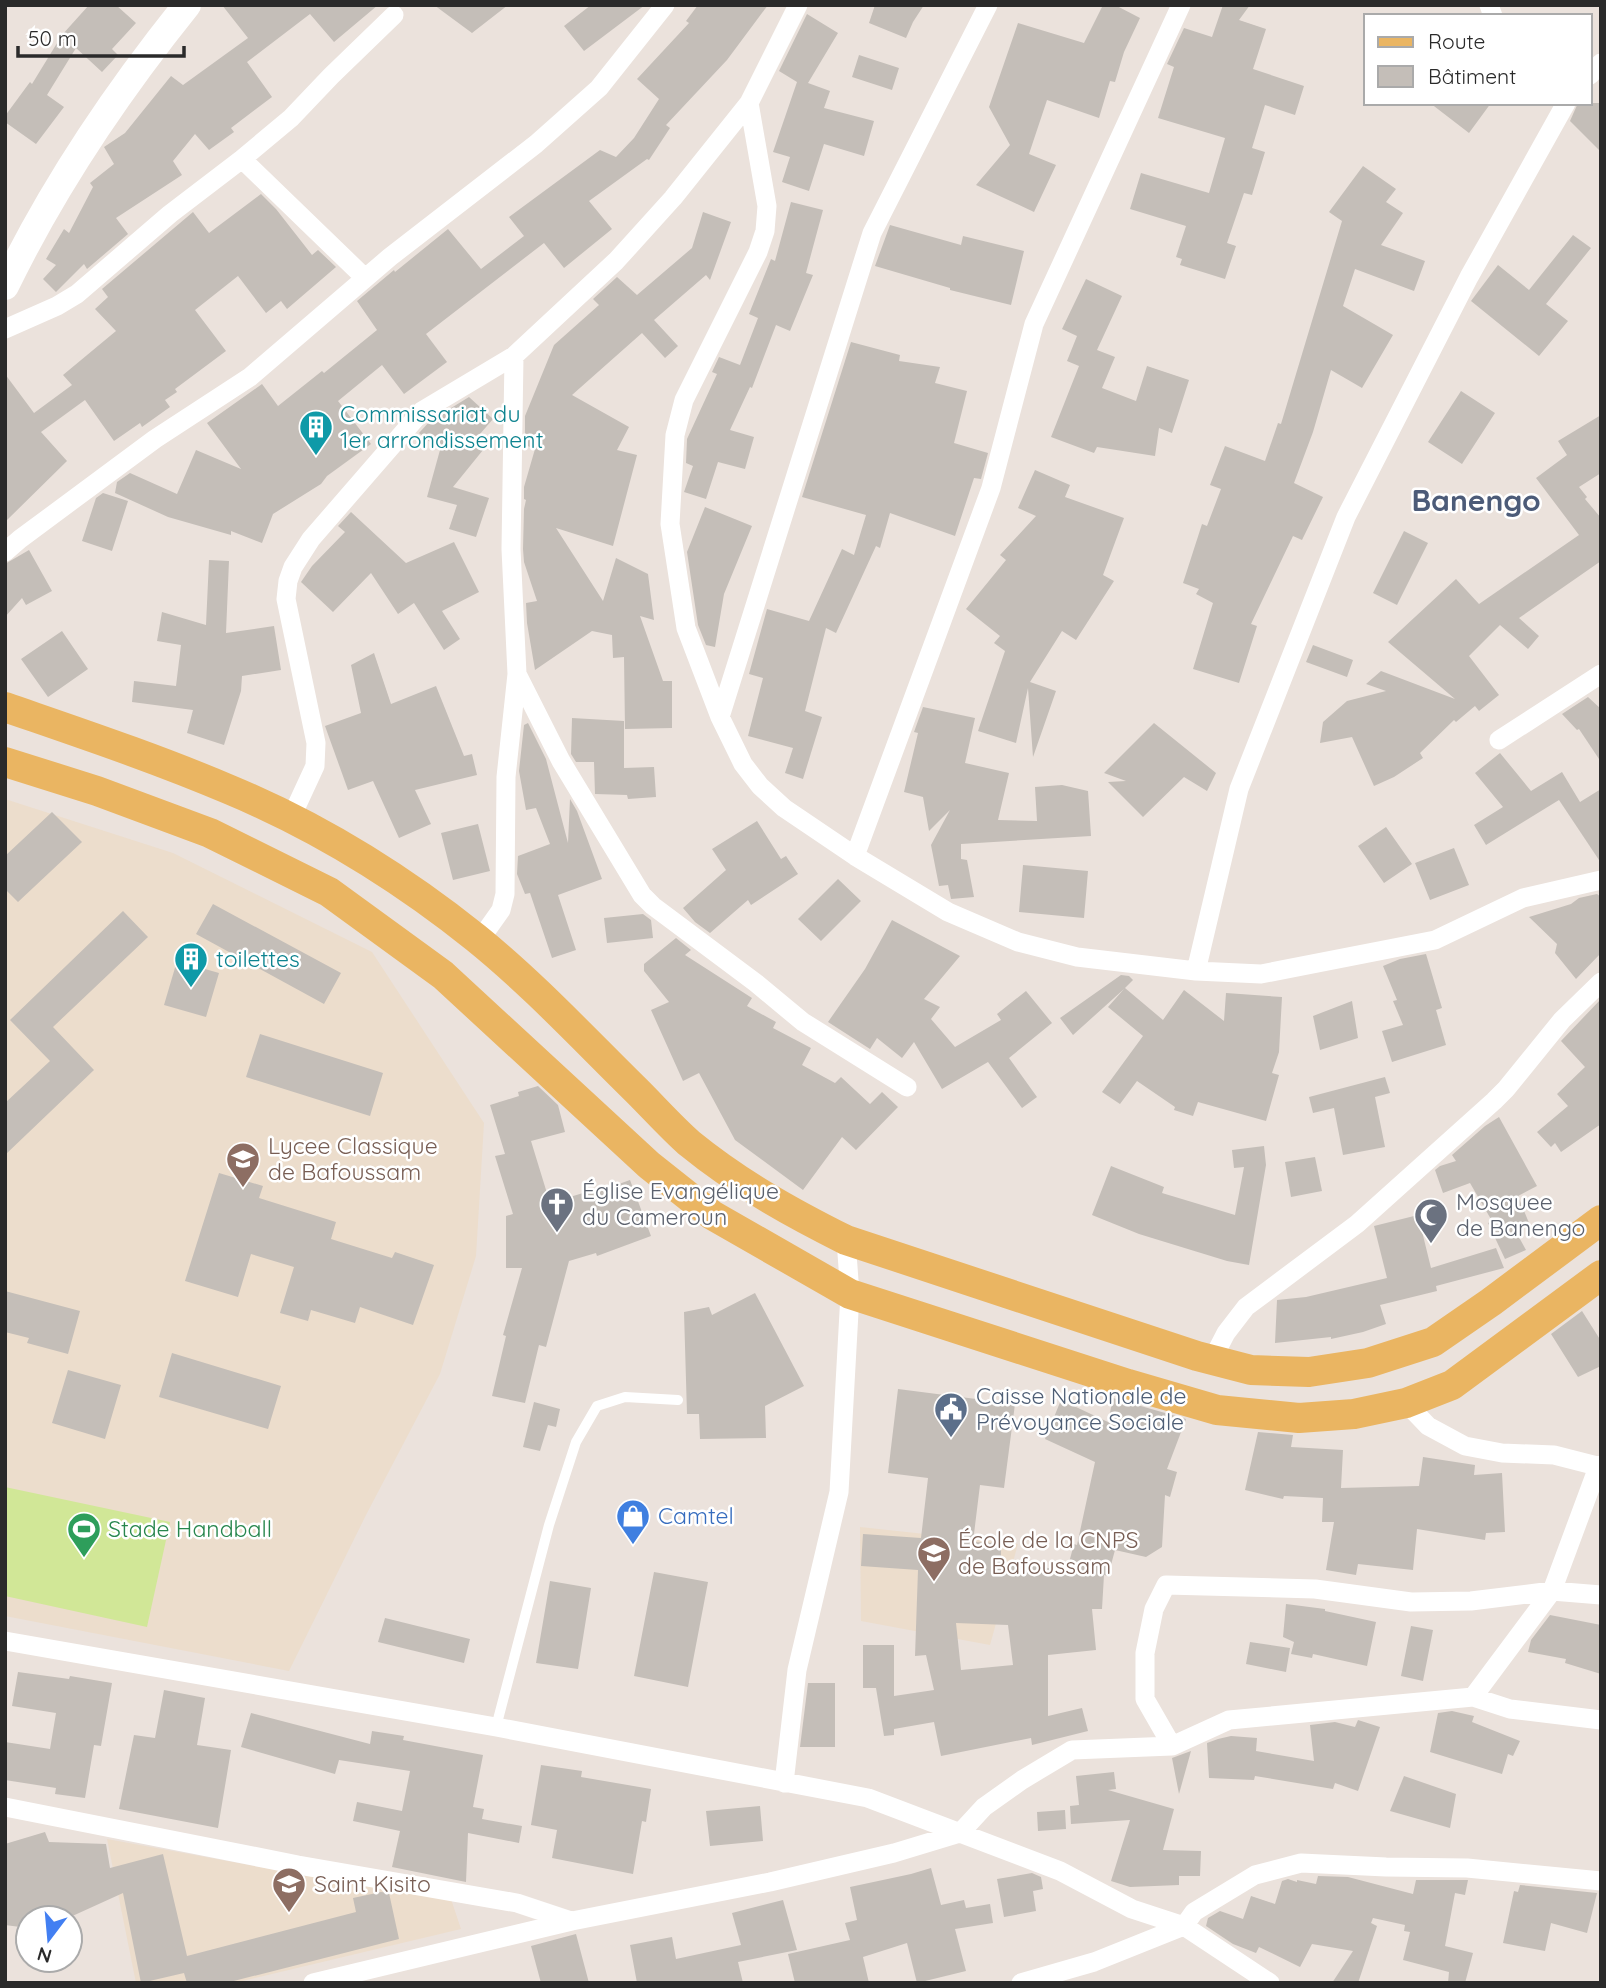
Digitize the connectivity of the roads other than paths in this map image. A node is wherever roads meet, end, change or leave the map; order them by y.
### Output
1 (187, 5) edge
2 (665, 5) edge
3 (798, 5) edge
4 (988, 5) edge
5 (1181, 5) edge
6 (394, 15) dead end
7 (749, 103) junction
8 (1565, 105) edge
9 (243, 159) junction
10 (365, 278) junction
11 (5, 286) edge
12 (5, 329) edge
13 (514, 356) junction
14 (5, 552) edge
15 (517, 674) junction
16 (1601, 674) edge
17 (5, 707) edge
18 (720, 717) junction
19 (1499, 740) dead end
20 (5, 762) edge
21 (290, 820) junction
22 (855, 856) junction
23 (1601, 880) edge
24 (479, 941) junction
25 (1196, 971) junction
26 (1601, 982) edge
27 (907, 1087) dead end
28 (1601, 1220) edge
29 (846, 1240) junction
30 (1601, 1275) edge
31 (850, 1294) junction
32 (1212, 1360) junction
33 (678, 1400) dead end
34 (1406, 1403) junction
35 (1600, 1466) edge
36 (1552, 1591) junction
37 (1601, 1595) edge
38 (5, 1642) edge
39 (1473, 1697) junction
40 (1601, 1720) edge
41 (496, 1727) junction
42 (1172, 1746) junction
43 (784, 1783) junction
44 (5, 1807) edge
45 (960, 1833) junction
46 (1601, 1881) edge
47 (572, 1921) junction
48 (1184, 1926) junction
49 (313, 1983) edge
50 (1021, 1983) edge
51 (1270, 1983) edge

1 - 11 street
2 - 10 street
3 - 7 street
4 - 18 street
5 - 22 street
6 - 9 street
7 - 13 street
7 - 18 street
8 - 25 street
9 - 10 street
9 - 12 street
10 - 14 street
13 - 15 street
13 - 21 street
15 - 24 street
15 - 27 street
16 - 19 street
17 - 21 main road
18 - 22 street
20 - 31 main road
21 - 24 main road
22 - 25 street
23 - 25 street
24 - 29 main road
26 - 32 street
28 - 32 main road
29 - 31 street
29 - 32 main road
30 - 34 main road
31 - 34 main road
31 - 43 street
33 - 41 lane
34 - 35 street
35 - 36 street
36 - 37 street
36 - 39 street
36 - 42 street
38 - 41 street
39 - 40 street
39 - 42 street
41 - 43 street
42 - 45 street
43 - 45 street
44 - 47 street
45 - 47 street
45 - 48 street
46 - 48 street
47 - 49 street
48 - 50 street
48 - 51 street

